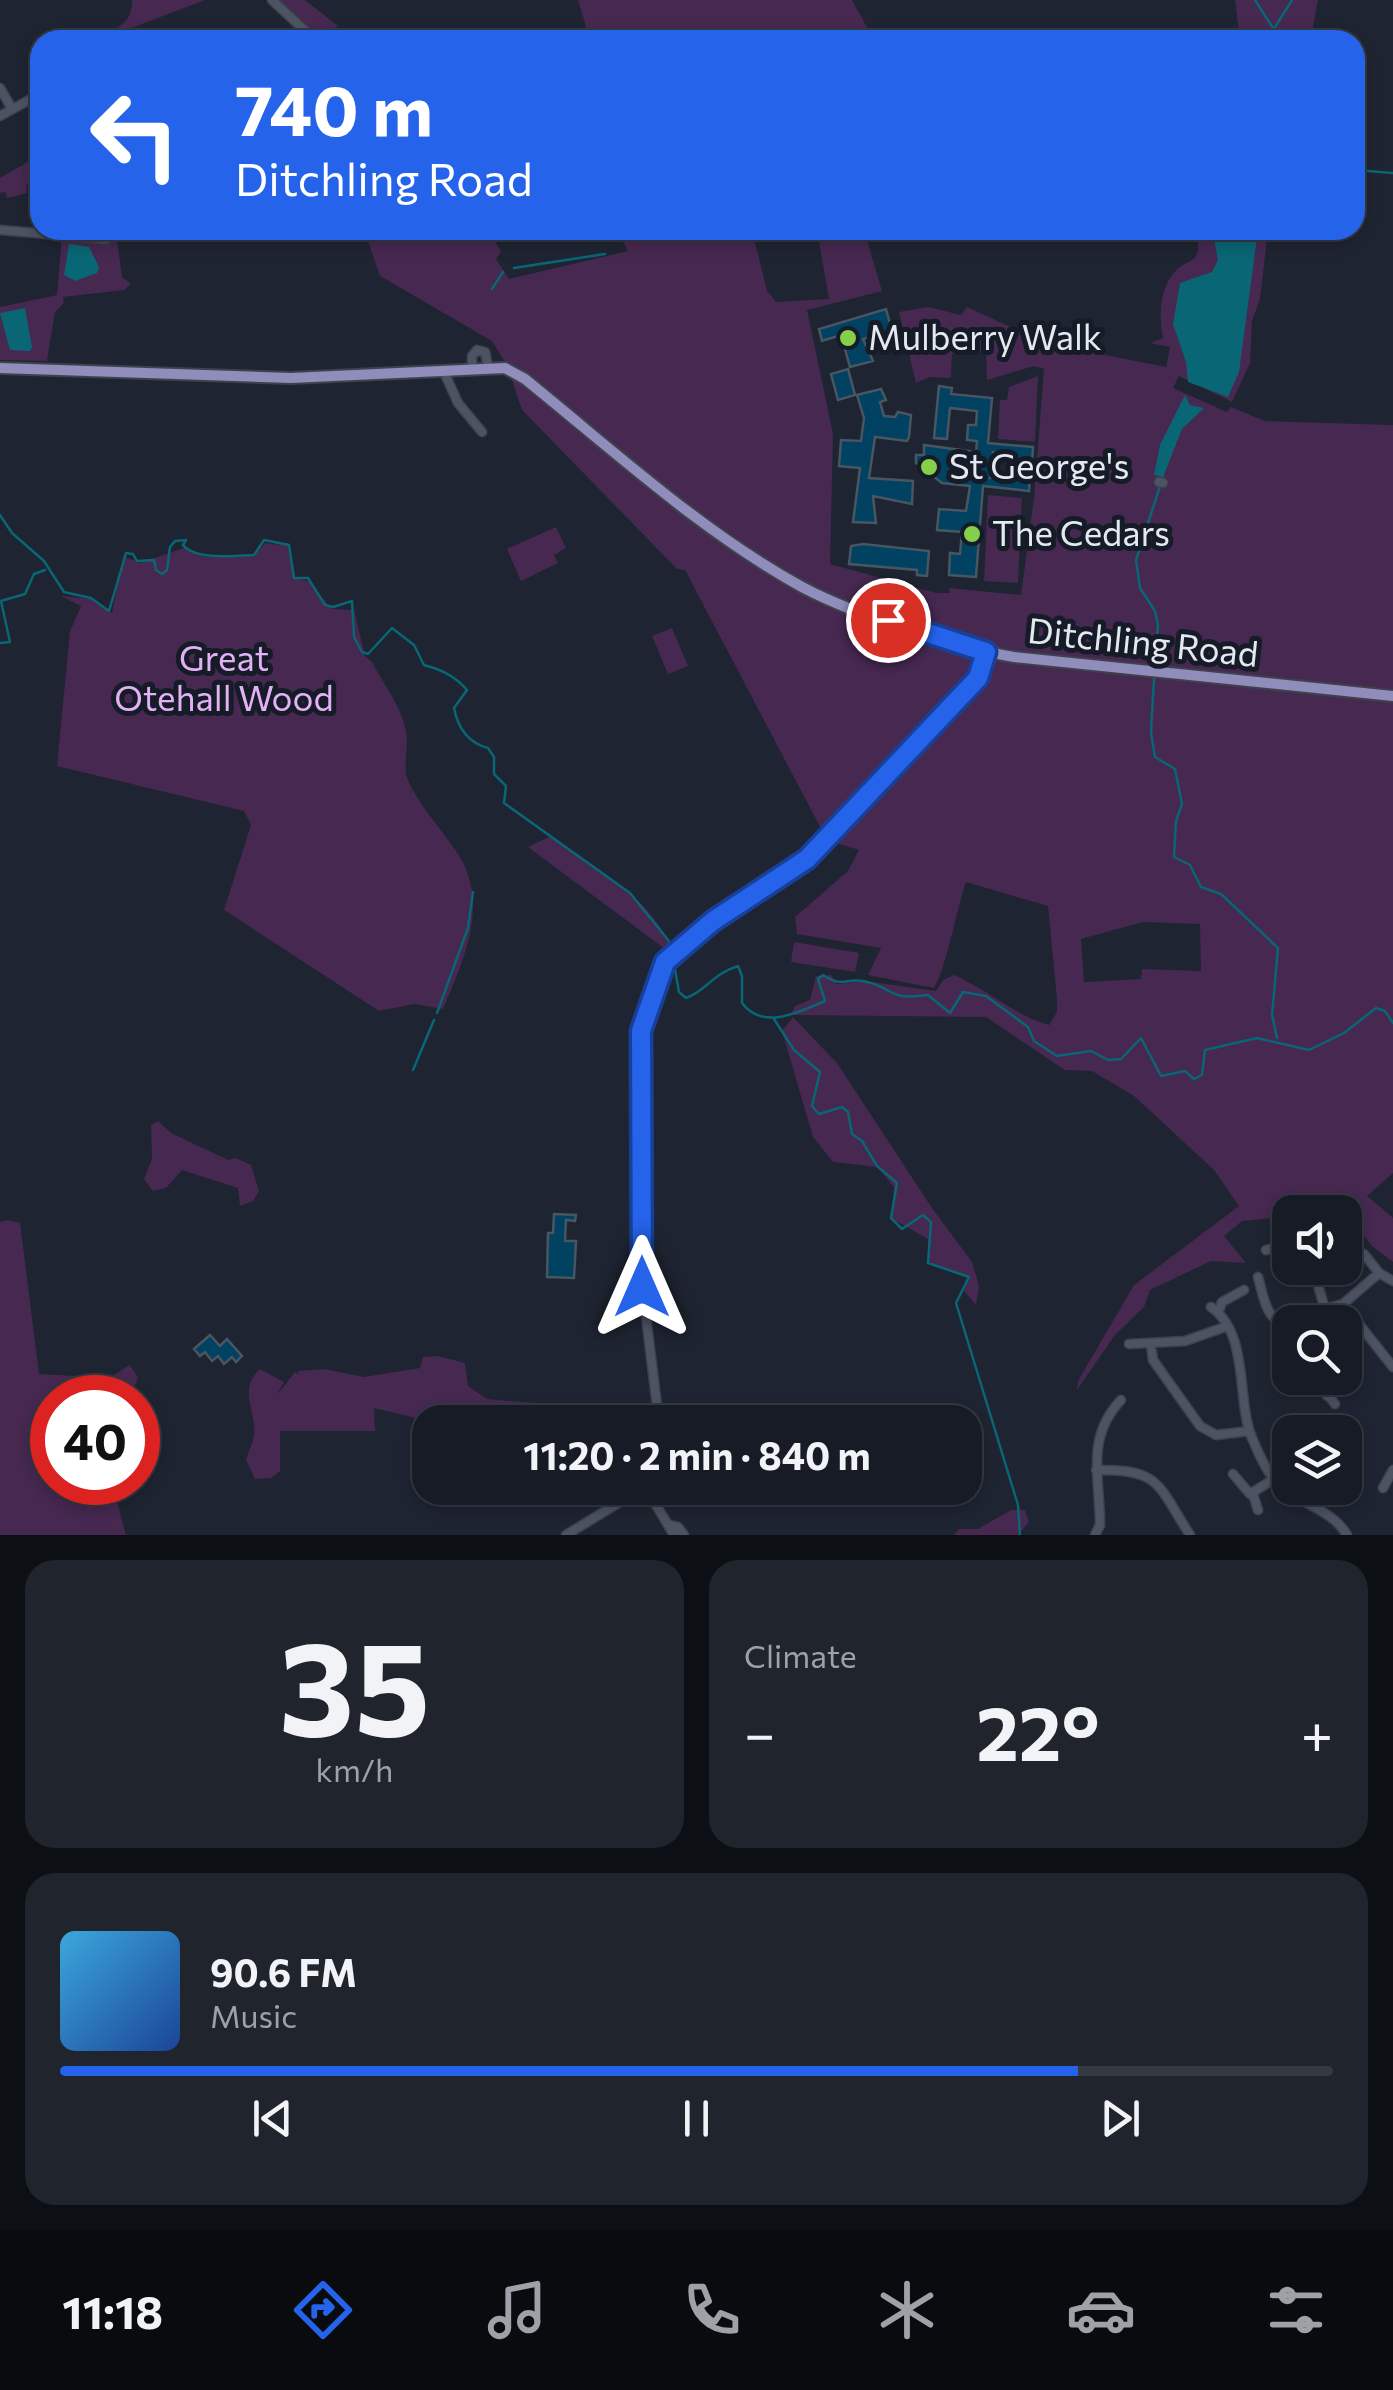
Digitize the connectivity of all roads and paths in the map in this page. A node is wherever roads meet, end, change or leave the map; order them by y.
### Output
1 (272, 0) edge
2 (304, 30) edge
3 (0, 88) edge
4 (30, 99) edge
5 (12, 109) junction
6 (0, 116) edge
7 (0, 230) edge
8 (30, 232) edge
9 (488, 367) junction
10 (0, 368) edge
11 (472, 368) junction
12 (444, 372) junction
13 (482, 432) dead end
14 (986, 652) junction
15 (1393, 696) edge
16 (1272, 1248) edge
17 (1266, 1250) dead end
18 (1364, 1254) dead end
19 (1379, 1273) junction
20 (1258, 1277) dead end
21 (1393, 1281) edge
22 (1244, 1290) dead end
23 (1344, 1304) junction
24 (1340, 1305) edge
25 (1272, 1317) edge
26 (1225, 1326) junction
27 (1129, 1344) dead end
28 (1151, 1345) junction
29 (1393, 1368) edge
30 (1328, 1396) edge
31 (1121, 1400) dead end
32 (1335, 1404) dead end
33 (657, 1405) edge
34 (1249, 1431) junction
35 (1096, 1470) junction
36 (1393, 1470) edge
37 (1233, 1474) dead end
38 (1272, 1475) edge
39 (1272, 1480) edge
40 (1383, 1488) dead end
41 (1253, 1494) junction
42 (616, 1505) edge
43 (656, 1505) edge
44 (1313, 1505) edge
45 (1258, 1510) dead end
46 (670, 1525) junction
47 (1098, 1534) edge
48 (566, 1535) edge
49 (674, 1535) edge
50 (684, 1535) edge
51 (1190, 1535) edge
52 (1347, 1535) edge

1 - 2 street
3 - 5 street
4 - 5 street
5 - 6 street
7 - 8 street
9 - 11 main road
9 - 11 street
9 - 14 main road, Ditchling Road
10 - 12 main road
11 - 12 main road
12 - 13 street
14 - 15 main road, Ditchling Road
14 - 33 street
16 - 17 street
18 - 19 street
19 - 21 street
19 - 23 street
20 - 25 street
22 - 26 street
23 - 24 street
23 - 29 street
26 - 28 street
26 - 34 street
27 - 28 street
28 - 34 street
30 - 32 street
31 - 35 street
34 - 38 street
35 - 47 street
35 - 51 street
36 - 40 street
37 - 41 street
39 - 41 street
41 - 45 street
42 - 48 street
43 - 46 street
44 - 52 street
46 - 49 street
46 - 50 street

